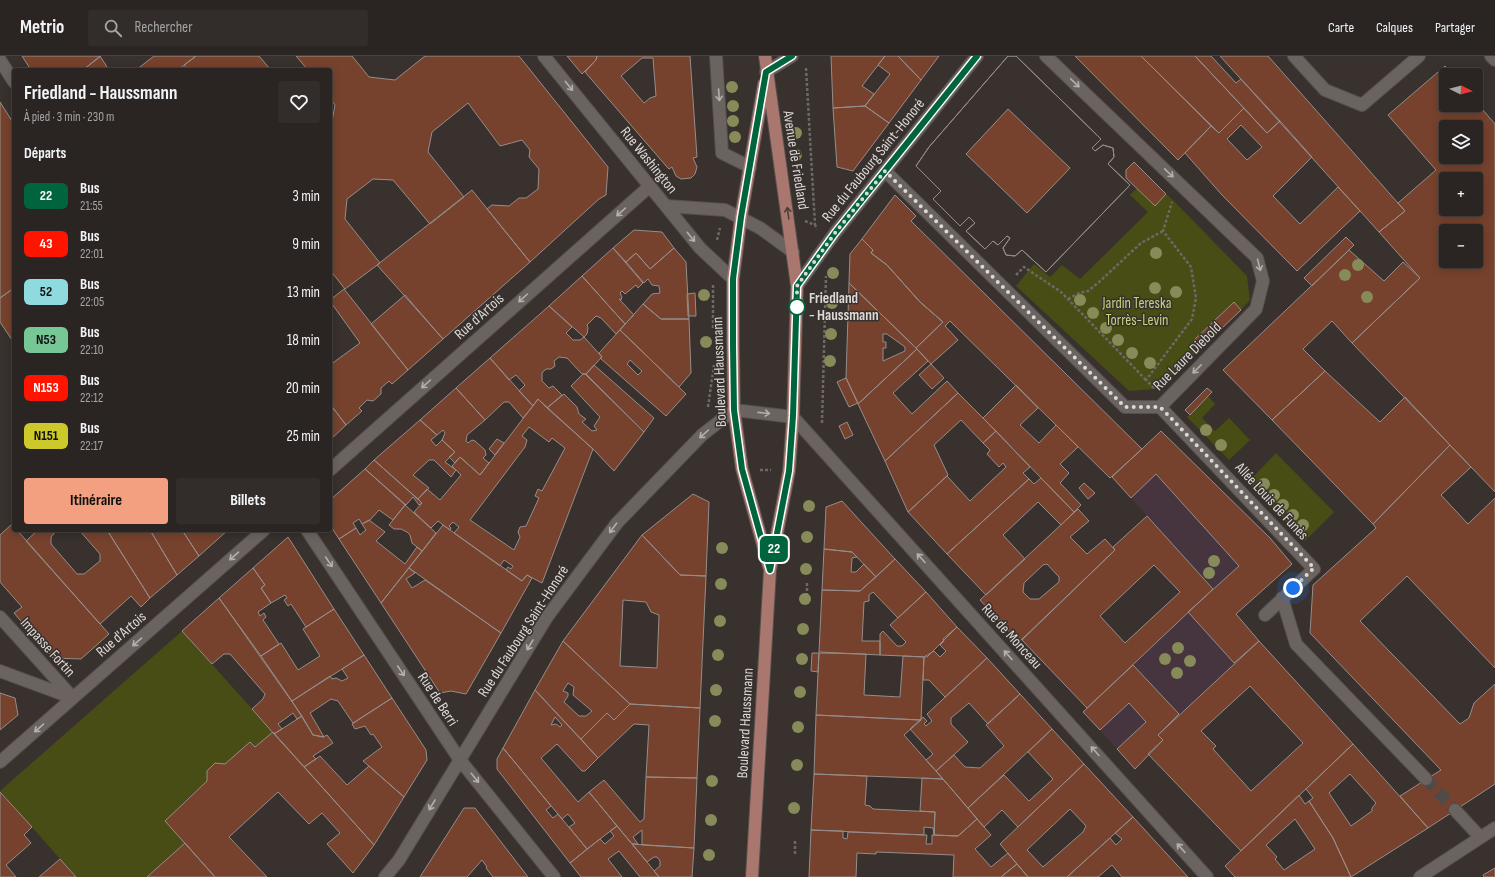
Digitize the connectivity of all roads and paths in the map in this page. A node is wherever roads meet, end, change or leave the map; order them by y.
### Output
1 (544, 56) edge
2 (716, 56) edge
3 (765, 56) edge
4 (780, 56) edge
5 (792, 56) edge
6 (977, 56) edge
7 (1046, 56) edge
8 (1294, 56) edge
9 (1419, 56) edge
10 (1491, 56) edge
11 (0, 60) edge
12 (1495, 60) edge
13 (806, 69) dead end
14 (766, 72) junction
15 (12, 79) edge
16 (750, 166) junction
17 (885, 171) junction
18 (650, 186) junction
19 (1173, 200) dead end
20 (666, 206) junction
21 (741, 217) junction
22 (721, 223) dead end
23 (815, 225) dead end
24 (1162, 231) junction
25 (716, 243) dead end
26 (792, 252) junction
27 (826, 275) dead end
28 (733, 279) junction
29 (712, 280) dead end
30 (797, 286) junction
31 (1004, 288) junction
32 (1068, 299) junction
33 (713, 335) dead end
34 (714, 358) dead end
35 (1146, 380) junction
36 (823, 384) dead end
37 (1154, 389) dead end
38 (1160, 407) junction
39 (734, 410) junction
40 (708, 413) dead end
41 (793, 416) junction
42 (332, 468) edge
43 (763, 470) dead end
44 (774, 470) dead end
45 (262, 532) edge
46 (308, 532) edge
47 (770, 570) junction
48 (807, 583) dead end
49 (807, 596) dead end
50 (1282, 598) junction
51 (1265, 615) dead end
52 (0, 617) edge
53 (0, 671) edge
54 (73, 698) junction
55 (460, 760) junction
56 (0, 762) edge
57 (1426, 779) tunnel mouth
58 (1455, 810) tunnel mouth
59 (1495, 828) edge
60 (1480, 837) junction
61 (795, 840) dead end
62 (795, 854) dead end
63 (385, 877) edge
64 (554, 877) edge
65 (752, 877) edge
66 (1207, 877) edge
67 (1420, 877) edge

1 -> 18 street, Rue Washington
2 -> 16 street
3 - 14 main road, Avenue de Friedland
4 - 14 street
5 - 14 street
6 - 17 street, Rue du Faubourg Saint-Honoré
7 -> 38 street, Rue Laure Diebold
8 - 9 street
10 - 12 street
11 - 15 street
13 - 23 path, Avenue de Friedland
14 - 16 main road, Avenue de Friedland
26 -> 14 main road, Avenue de Friedland
16 - 21 main road, Avenue de Friedland
17 - 30 street, Rue du Faubourg Saint-Honoré
17 - 31 street, Rue Laure Diebold
18 - 20 street, Rue Washington
18 -> 42 street, Rue d'Artois
19 - 24 path
20 - 21 street
20 -> 28 street, Rue Washington
21 - 26 street
21 - 28 main road, Boulevard Haussmann
22 - 25 path
24 - 32 path
24 - 35 path
26 - 30 main road, Boulevard Haussmann
27 - 36 path
28 - 39 main road, Boulevard Haussmann
29 - 33 path, Boulevard Haussmann
30 - 41 main road, Boulevard Haussmann
31 - 32 path
31 - 38 street, Rue Laure Diebold
32 - 35 path
34 - 40 path, Boulevard Haussmann
35 - 37 path
38 - 50 street, Allée Louis de Funès
39 -> 41 street
39 - 47 main road, Boulevard Haussmann
39 -> 55 street, Rue du Faubourg Saint-Honoré
41 - 47 main road, Boulevard Haussmann
66 -> 41 street, Rue de Monceau
43 - 44 path
45 -> 54 street, Rue d'Artois
46 -> 55 street, Rue de Berri
47 - 65 main road, Boulevard Haussmann
48 - 49 path
50 - 51 street, Allée Louis de Funès
50 - 57 street
52 - 54 street, Impasse Fortin
53 - 54 street
54 -> 56 street, Rue d'Artois
55 -> 63 street, Rue du Faubourg Saint-Honoré
55 -> 64 street, Rue de Berri
58 - 60 street
59 - 60 street
60 - 67 street
61 - 62 path

